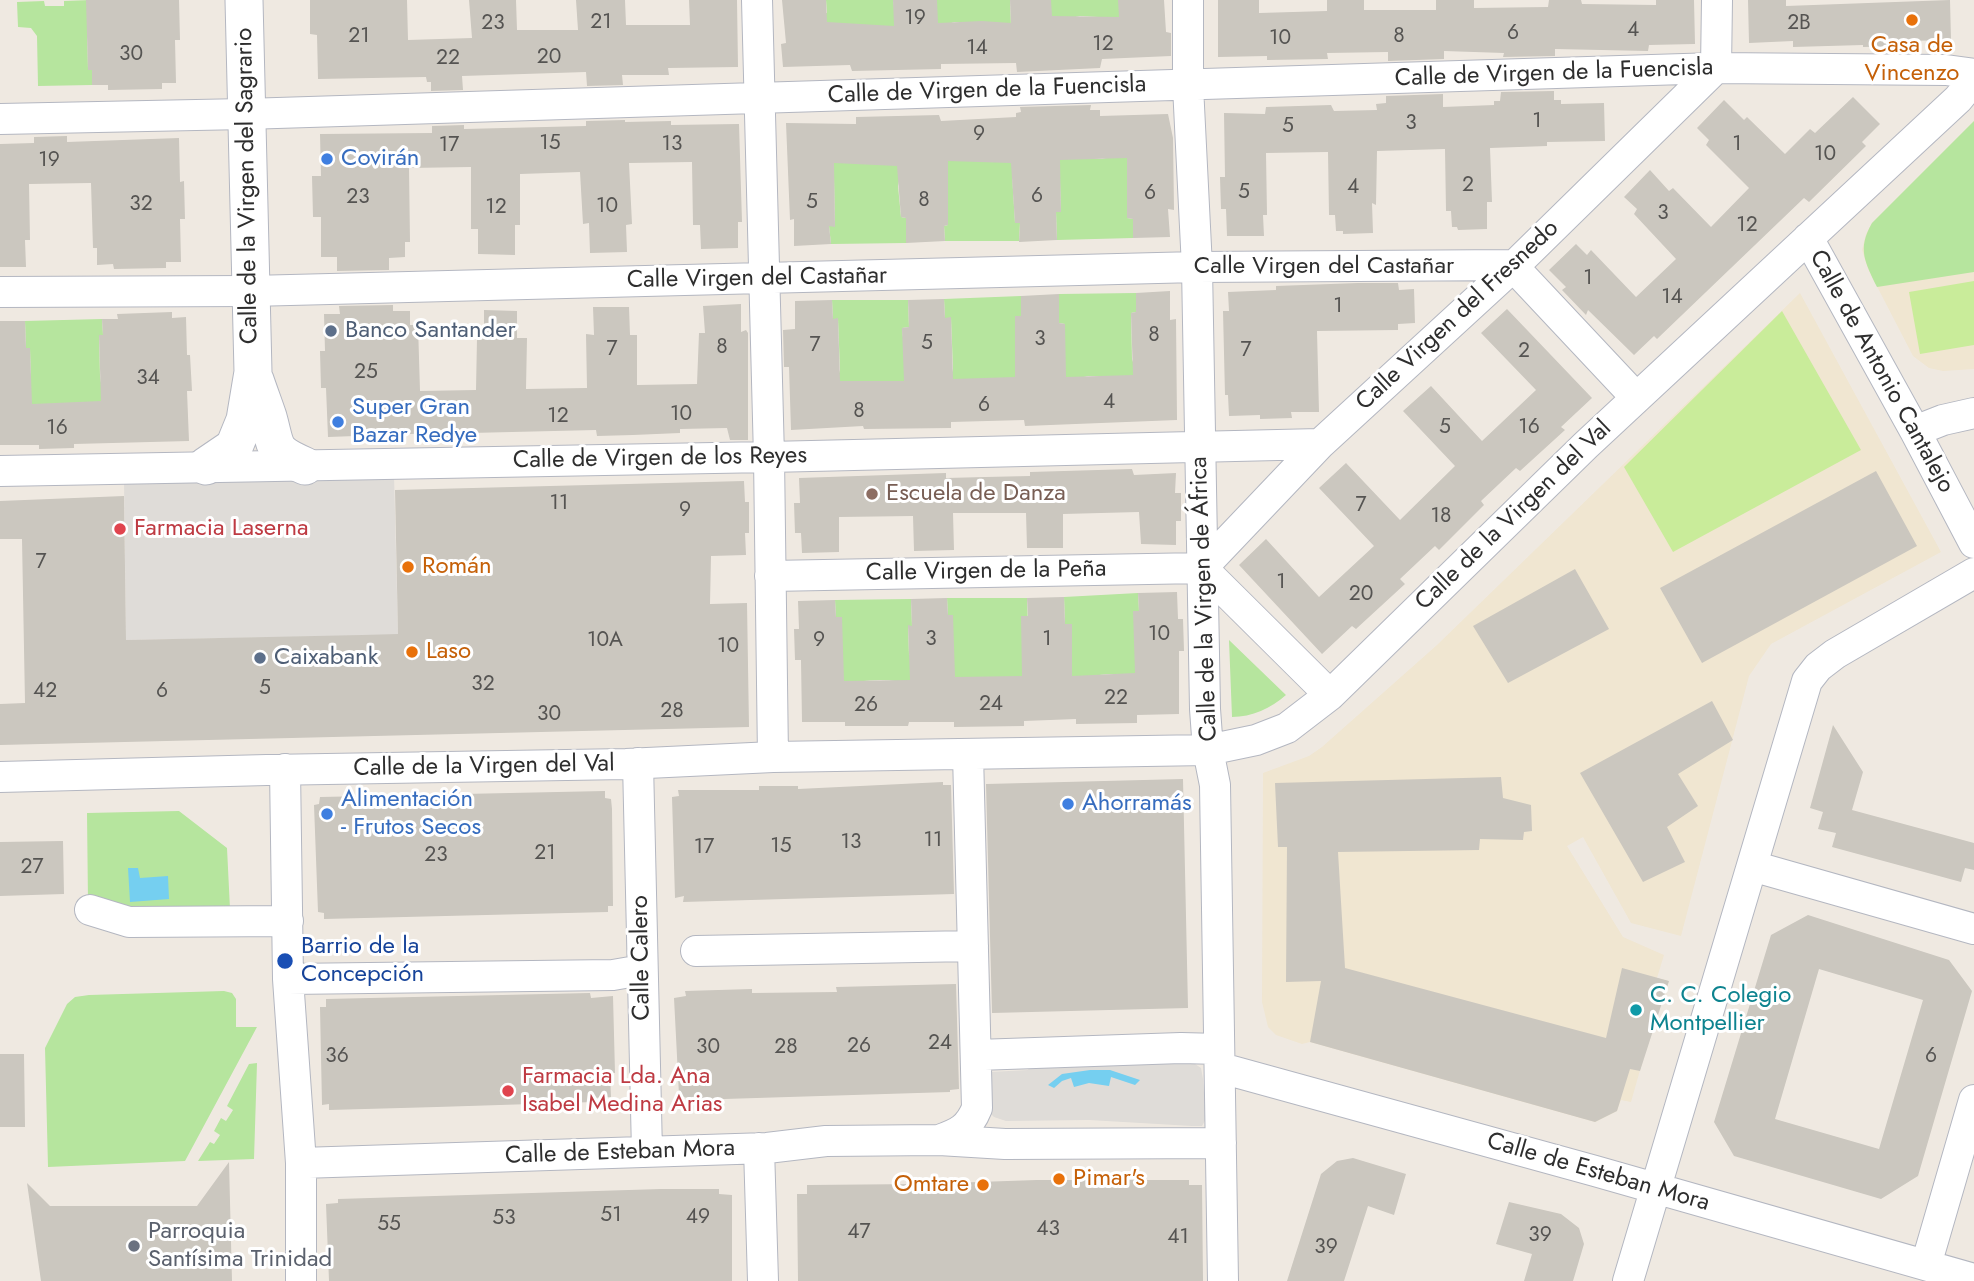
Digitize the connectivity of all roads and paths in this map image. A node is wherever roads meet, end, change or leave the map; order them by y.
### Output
1 (244, 0) edge
2 (757, 0) edge
3 (1188, 0) edge
4 (1717, 0) edge
5 (1716, 68) junction
6 (1974, 74) edge
7 (1974, 80) edge
8 (1188, 86) junction
9 (759, 97) junction
10 (245, 114) junction
11 (0, 119) edge
12 (1808, 238) junction
13 (1515, 265) junction
14 (1197, 267) junction
15 (765, 279) junction
16 (251, 291) junction
17 (0, 292) edge
18 (253, 372) junction
19 (1639, 396) junction
20 (1974, 413) edge
21 (1915, 431) junction
22 (1320, 444) junction
23 (1200, 446) junction
24 (769, 457) junction
25 (206, 466) junction
26 (305, 466) junction
27 (0, 471) edge
28 (1974, 543) edge
29 (1202, 568) junction
30 (1974, 573) edge
31 (770, 576) junction
32 (1330, 695) junction
33 (1208, 750) junction
34 (968, 754) junction
35 (773, 757) junction
36 (638, 763) junction
37 (285, 769) junction
38 (0, 778) edge
39 (1752, 866) junction
40 (90, 910) dead end
41 (288, 921) junction
42 (1974, 929) edge
43 (973, 946) junction
44 (696, 951) dead end
45 (642, 970) junction
46 (288, 971) junction
47 (977, 1055) junction
48 (1220, 1059) junction
49 (1974, 1100) edge
50 (977, 1108) junction
51 (939, 1140) junction
52 (1221, 1143) junction
53 (1005, 1144) junction
54 (759, 1148) junction
55 (647, 1152) junction
56 (301, 1163) junction
57 (1655, 1188) junction
58 (1927, 1265) junction
59 (1974, 1279) edge
60 (301, 1281) edge
61 (763, 1281) edge
62 (1223, 1281) edge
63 (1628, 1281) edge

1 - 10 street, Calle de la Virgen del Sagrario
2 - 9 street
3 - 8 street, Calle de la Virgen de África
4 - 5 street
5 - 6 street, Calle de Virgen de la Fuencisla
5 - 8 street, Calle de Virgen de la Fuencisla
5 - 13 street, Calle Virgen del Fresnedo
7 - 12 street, Calle de la Virgen del Val
8 - 9 street, Calle de Virgen de la Fuencisla
8 - 14 street, Calle de la Virgen de África
9 - 10 street, Calle de Virgen de la Fuencisla
9 - 15 street
10 - 11 street, Calle de Virgen de la Fuencisla
10 - 16 street, Calle de la Virgen del Sagrario
12 - 19 street, Calle de la Virgen del Val
12 - 21 street, Calle de Antonio Cantalejo
13 - 14 street, Calle Virgen del Castañar
13 - 19 street
13 - 22 street, Calle Virgen del Fresnedo
14 - 15 street, Calle Virgen del Castañar
14 - 23 street, Calle de la Virgen de África
15 - 16 street, Calle Virgen del Castañar
15 - 24 street
16 - 17 street, Calle Virgen del Castañar
16 - 18 street, Calle de la Virgen del Sagrario
18 - 25 street, Calle de la Virgen del Sagrario
18 - 26 street, Calle de la Virgen del Sagrario
19 - 32 street, Calle de la Virgen del Val
20 - 21 street
21 - 28 street, Calle de Antonio Cantalejo
22 - 23 street, Calle de Virgen de los Reyes
22 - 29 street, Calle Virgen del Fresnedo
23 - 24 street, Calle de Virgen de los Reyes
23 - 29 street, Calle de la Virgen de África
24 - 26 street, Calle de Virgen de los Reyes
24 - 31 street
25 - 26 street, Calle de Virgen de los Reyes
25 - 27 street, Calle de Virgen de los Reyes
29 - 31 street, Calle Virgen de la Peña
29 - 32 street
29 - 33 street, Calle de la Virgen de África
30 - 39 street
31 - 35 street
32 - 33 street, Calle de la Virgen del Val
33 - 34 street, Calle de la Virgen del Val
33 - 48 street, Calle de la Virgen de África
34 - 35 street, Calle de la Virgen del Val
34 - 43 street
35 - 36 street, Calle de la Virgen del Val
36 - 37 street, Calle de la Virgen del Val
36 - 45 street, Calle Calero
37 - 38 street, Calle de la Virgen del Val
37 - 41 street
39 - 42 street
39 - 57 street
40 - 41 street
41 - 46 street
43 - 44 street
43 - 47 street
45 - 46 street
45 - 55 street, Calle Calero
46 - 56 street
47 - 48 street, Calle de Esteban Mora
47 - 50 street
48 - 52 street, Calle de la Virgen de África
48 - 57 street, Calle de Esteban Mora
49 - 58 street
50 - 51 street, Calle de Esteban Mora
50 - 53 street
51 - 53 street, Calle de Esteban Mora
51 - 54 street, Calle de Esteban Mora
52 - 53 street, Calle de Esteban Mora
52 - 62 street, Calle de la Virgen de África
54 - 55 street, Calle de Esteban Mora
54 - 61 street
55 - 56 street, Calle de Esteban Mora
56 - 60 street
57 - 58 street, Calle de Esteban Mora
57 - 63 street
58 - 59 street, Calle de Esteban Mora

